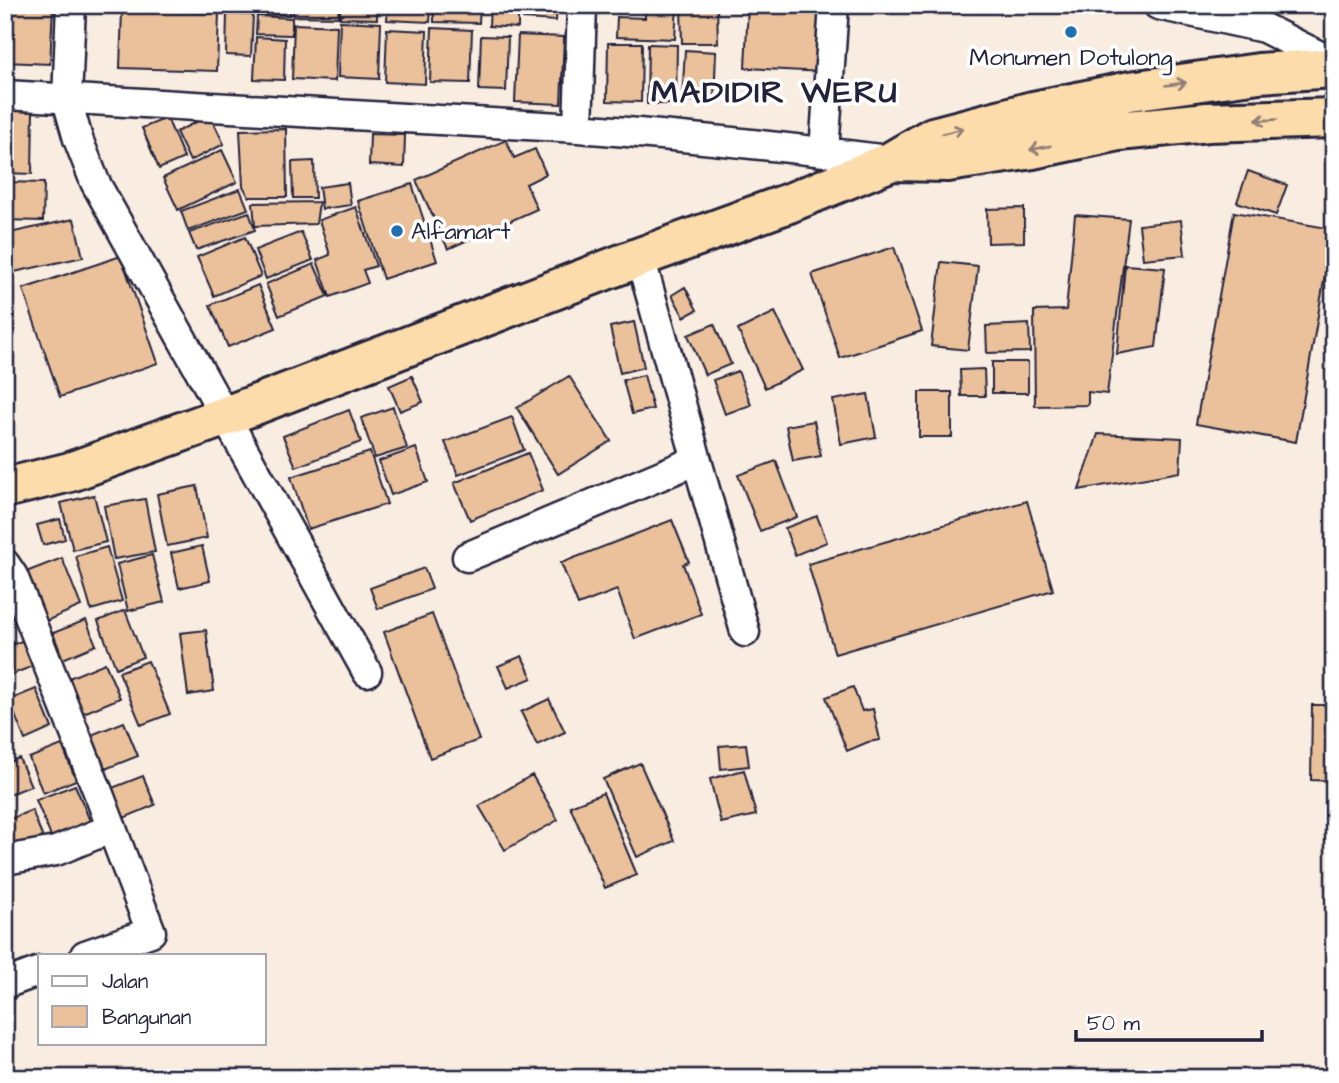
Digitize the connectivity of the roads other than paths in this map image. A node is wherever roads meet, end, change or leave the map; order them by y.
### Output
1 (72, 5) edge
2 (582, 5) edge
3 (834, 5) edge
4 (1158, 5) edge
5 (1334, 66) edge
6 (5, 95) edge
7 (67, 100) junction
8 (1334, 118) edge
9 (578, 128) junction
10 (824, 152) junction
11 (892, 161) junction
12 (640, 257) junction
13 (226, 416) junction
14 (697, 460) junction
15 (5, 488) edge
16 (467, 557) dead end
17 (5, 564) edge
18 (745, 632) dead end
19 (367, 672) dead end
20 (112, 828) junction
21 (5, 860) edge
22 (88, 954) edge
23 (38, 972) edge
24 (5, 984) edge

1 - 7 street
2 - 9 street
3 - 10 street
4 - 5 street
11 -> 5 highway
6 - 7 street
7 - 9 street
7 - 13 street
8 -> 11 highway
9 - 10 street
10 - 11 street
11 - 12 highway
12 - 13 highway
12 - 14 street
13 - 15 highway
13 - 19 street
14 - 16 street
14 - 18 street
17 - 20 street
20 - 21 street
20 - 22 street
23 - 24 street

